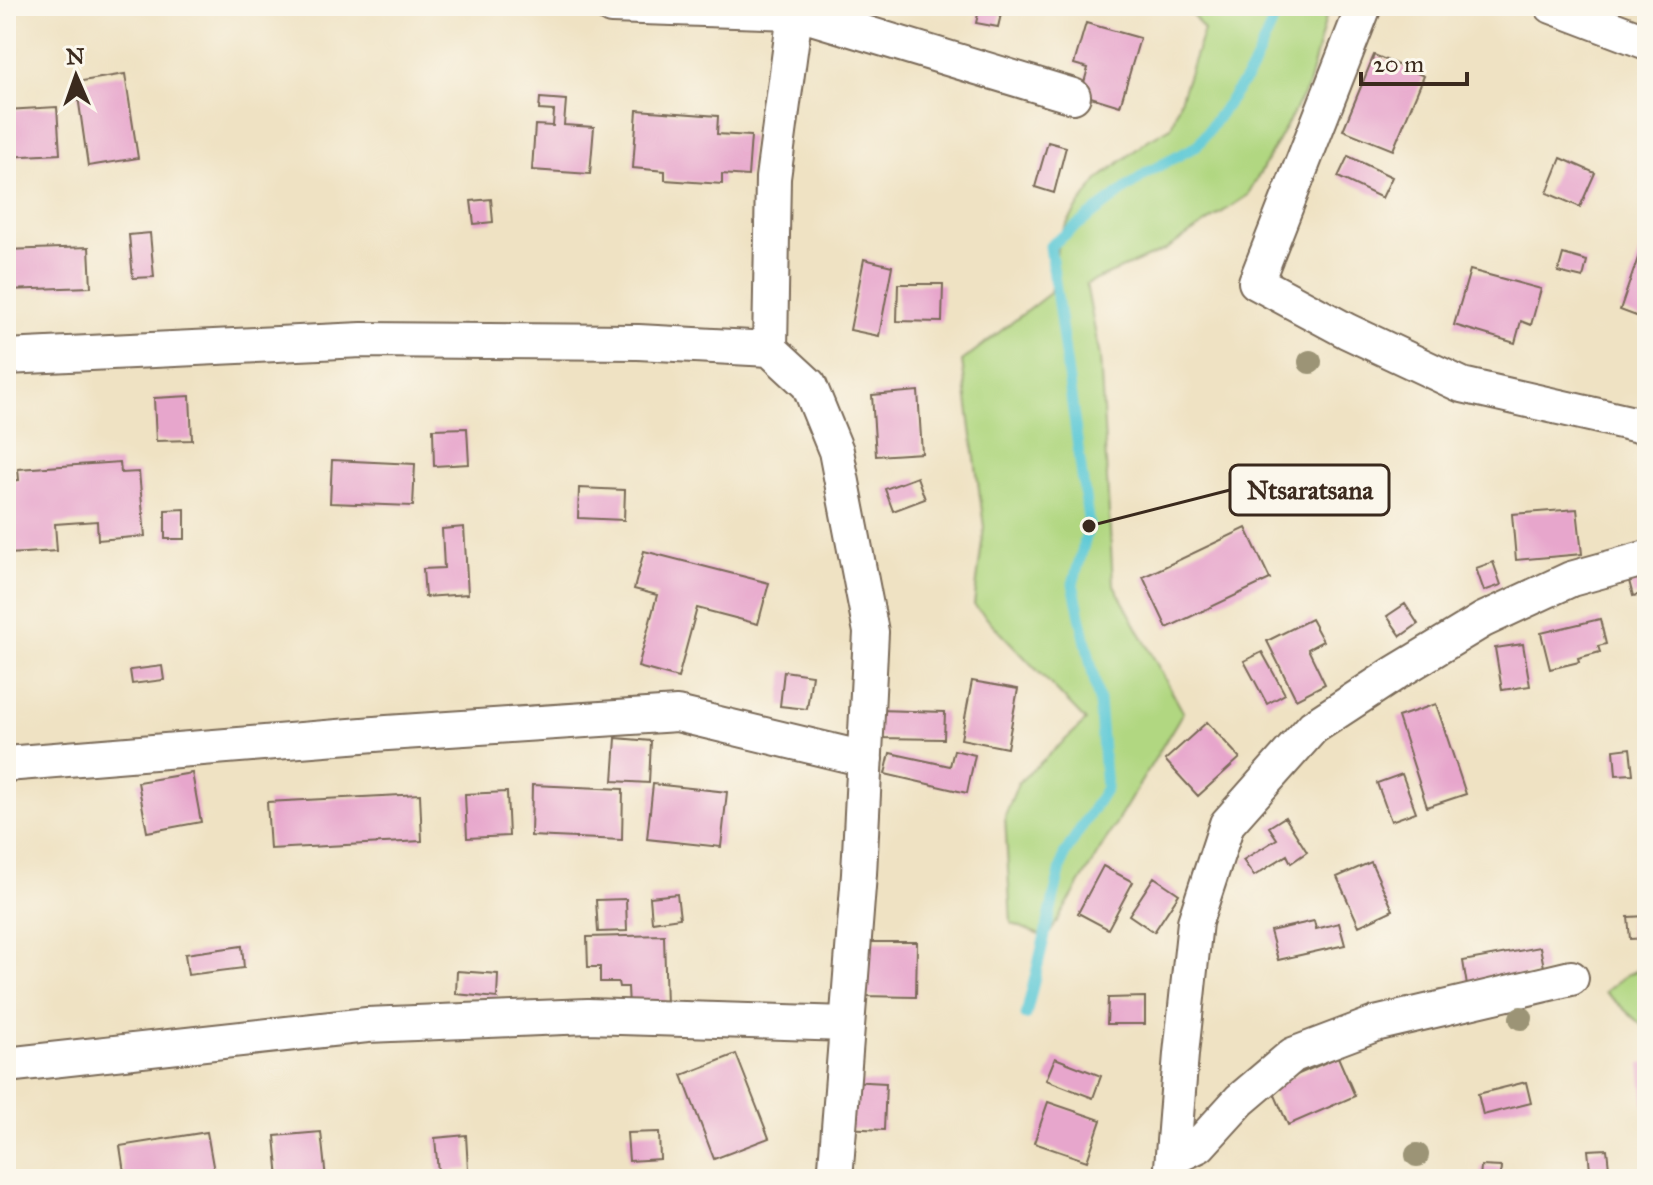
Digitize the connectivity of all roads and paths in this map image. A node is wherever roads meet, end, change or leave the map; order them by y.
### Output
1 (611, 6) edge
2 (1364, 6) edge
3 (1552, 6) edge
4 (795, 9) edge
5 (1647, 42) edge
6 (1073, 96) dead end
7 (770, 349) junction
8 (6, 357) edge
9 (1647, 427) edge
10 (1647, 558) edge
11 (865, 759) junction
12 (6, 764) edge
13 (1571, 978) dead end
14 (847, 1024) junction
15 (6, 1065) edge
16 (1172, 1168) edge
17 (835, 1179) edge

1 - 4 street
2 - 9 street
3 - 5 street
4 - 6 street
4 - 7 street
7 - 8 street
7 - 11 street
10 - 16 street
11 - 12 street
11 - 14 street
13 - 16 street
14 - 15 street
14 - 17 street

